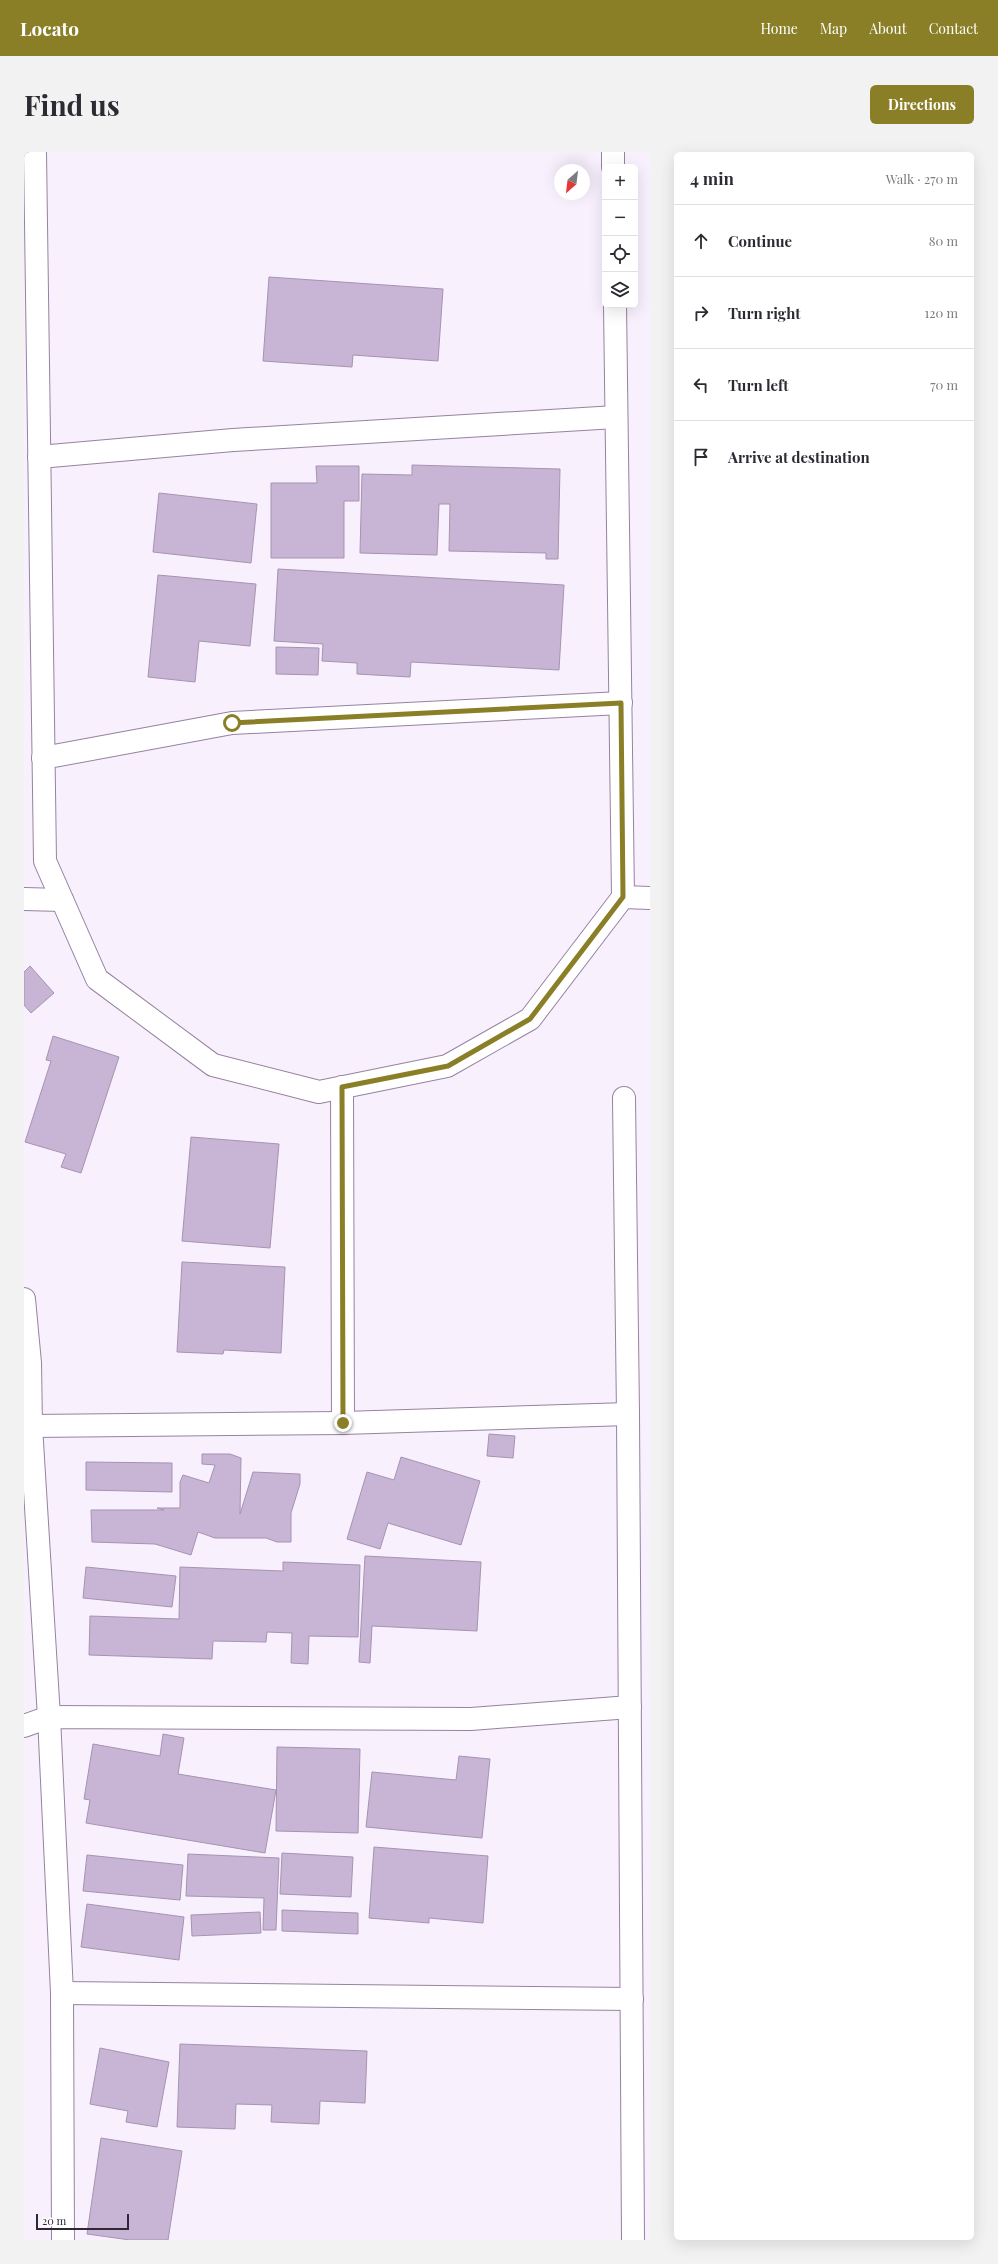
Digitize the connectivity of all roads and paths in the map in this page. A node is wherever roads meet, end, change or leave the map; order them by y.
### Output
1 (35, 152) edge
2 (613, 152) edge
3 (613, 164) edge
4 (615, 308) edge
5 (616, 417) junction
6 (39, 457) junction
7 (32, 531) edge
8 (621, 703) junction
9 (43, 758) junction
10 (623, 897) junction
11 (650, 898) edge
12 (24, 899) edge
13 (62, 900) junction
14 (342, 1087) junction
15 (624, 1098) dead end
16 (24, 1299) edge
17 (628, 1414) junction
18 (343, 1423) junction
19 (31, 1426) junction
20 (630, 1707) junction
21 (49, 1717) junction
22 (24, 1726) edge
23 (62, 1994) junction
24 (632, 1999) junction
25 (63, 2240) edge
26 (633, 2240) edge

1 - 6 street
2 - 3 street
4 - 5 street
5 - 6 street
5 - 8 street
6 - 7 street
7 - 9 street
8 - 9 street
8 - 10 street
9 - 13 street
10 - 11 street
10 - 14 street
12 - 13 street
13 - 14 street
14 - 18 street
15 - 17 street
16 - 19 street
17 - 18 street
17 - 20 street
18 - 19 street
19 - 21 street
20 - 21 street
20 - 24 street
21 - 22 street
21 - 23 street
23 - 24 street
23 - 25 street
24 - 26 street

